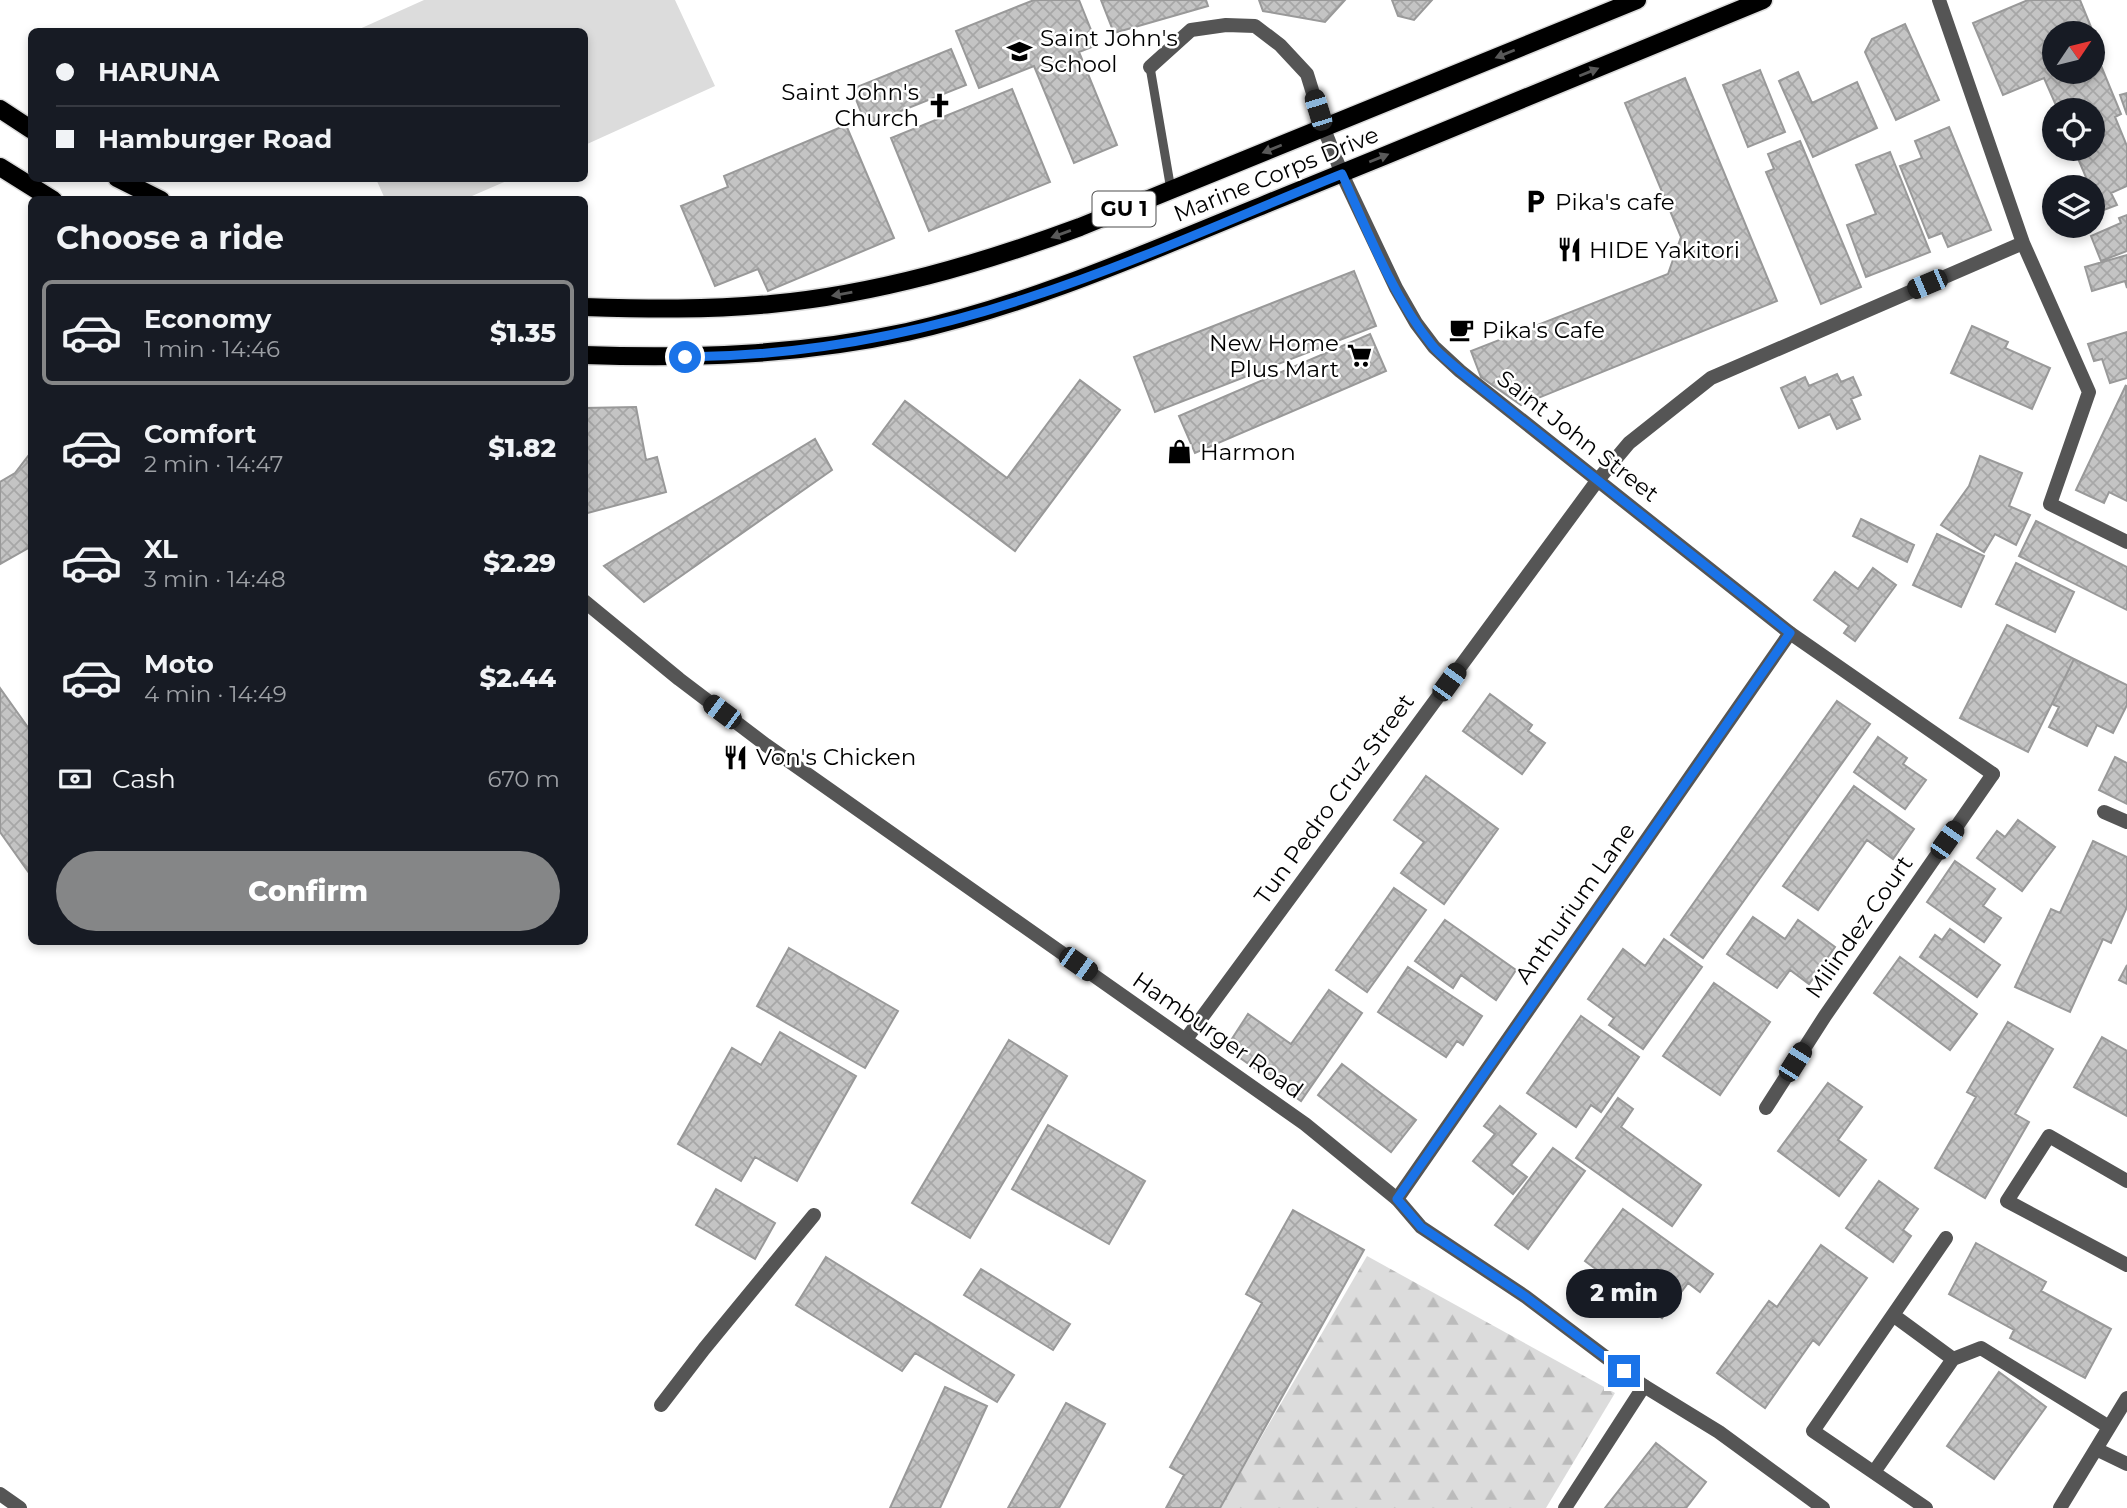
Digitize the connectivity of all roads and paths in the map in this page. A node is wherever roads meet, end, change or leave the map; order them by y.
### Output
1 (1637, 0) edge
2 (1763, 0) edge
3 (1939, 0) edge
4 (1150, 67) joint
5 (0, 109) edge
6 (28, 127) edge
7 (1324, 129) junction
8 (0, 167) edge
9 (1342, 174) junction
10 (125, 182) edge
11 (1171, 190) junction
12 (47, 196) edge
13 (153, 196) edge
14 (2023, 243) junction
15 (588, 307) edge
16 (588, 355) edge
17 (1597, 481) junction
18 (2127, 542) edge
19 (588, 604) edge
20 (1790, 633) junction
21 (1993, 774) joint
22 (2104, 812) dead end
23 (2127, 822) edge
24 (1186, 1039) junction
25 (1766, 1108) dead end
26 (2127, 1181) edge
27 (1397, 1199) junction
28 (814, 1215) dead end
29 (1946, 1238) dead end
30 (2127, 1265) edge
31 (1893, 1315) junction
32 (1953, 1359) junction
33 (1644, 1386) junction
34 (2127, 1398) edge
35 (661, 1405) dead end
36 (2109, 1427) junction
37 (2096, 1448) junction
38 (2127, 1464) edge
39 (1874, 1472) junction
40 (0, 1494) edge
41 (20, 1508) edge
42 (1565, 1508) edge
43 (1823, 1508) edge
44 (1926, 1508) edge
45 (2060, 1508) edge

1 -> 7 main road, GU 1
9 -> 2 main road, Marine Corps Drive / GU 1
3 - 14 street
4 - 7 street, Saint John Street
4 - 11 lane
5 - 6 main road
7 - 9 street, Saint John Street
7 -> 11 main road, GU 1
8 - 12 main road
9 - 16 main road, Marine Corps Drive / GU 1
9 - 17 street, Saint John Street
10 - 13 main road
11 -> 15 main road, GU 1
14 - 17 street, Tun Pedro Cruz Street
14 - 18 street
17 - 20 street, Saint John Street
17 - 24 street, Tun Pedro Cruz Street
19 - 24 street, Hamburger Road
20 - 21 street, Saint John Street
20 - 27 street, Anthurium Lane
21 - 25 street, Milindez Court
22 - 23 street
24 - 27 street, Hamburger Road
26 - 30 street
27 - 33 street, Hamburger Road
28 - 35 street
29 - 31 street
31 - 32 street
31 - 39 street
32 - 36 street
32 - 39 street
33 - 42 street
33 - 43 street, Hamburger Road
34 - 36 street
36 - 37 street
37 - 38 street
37 - 45 street
39 - 44 street
40 - 41 street

